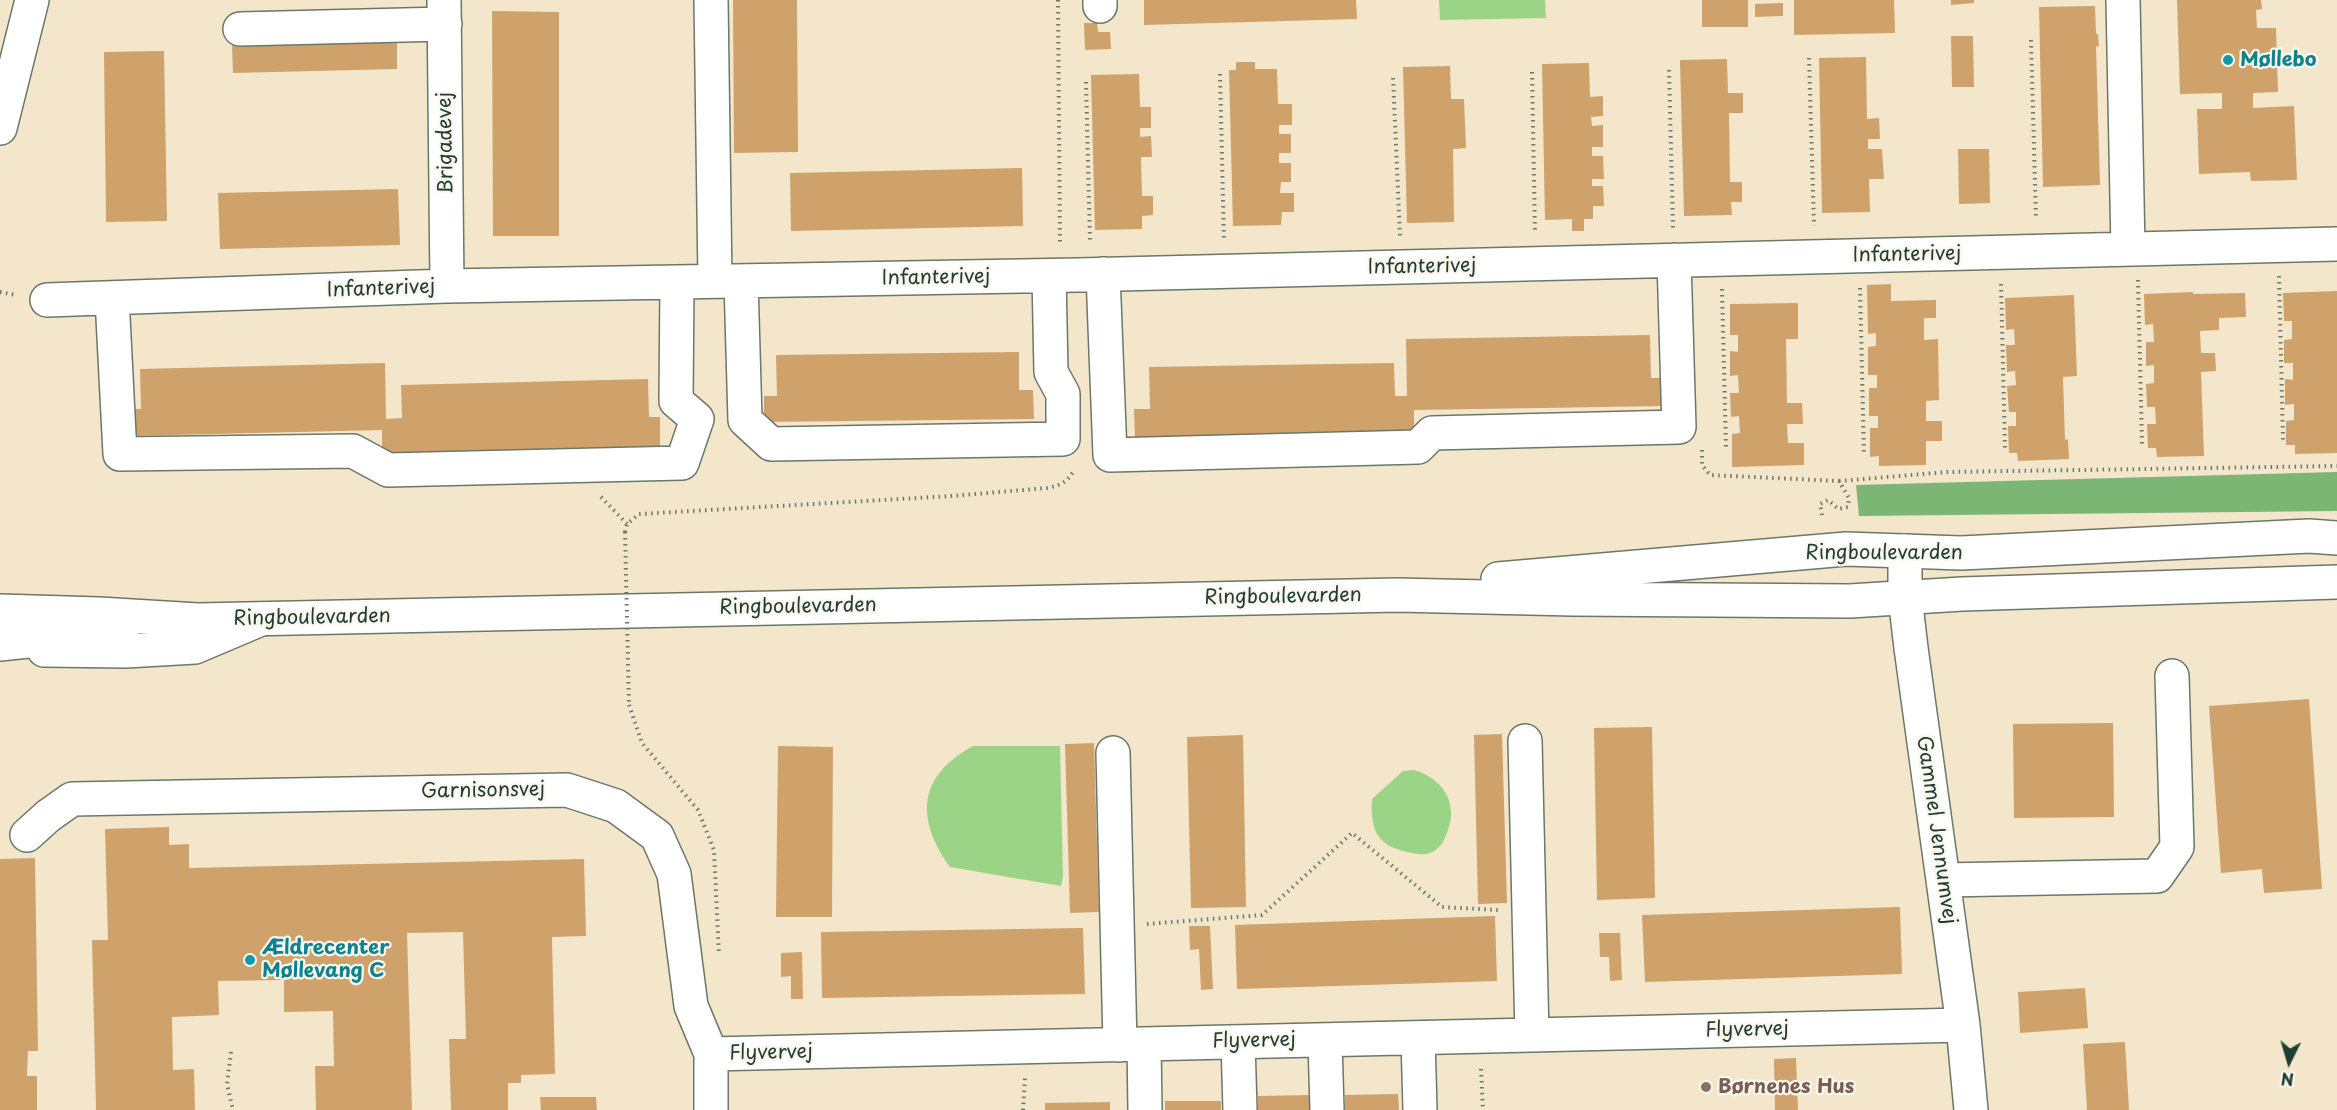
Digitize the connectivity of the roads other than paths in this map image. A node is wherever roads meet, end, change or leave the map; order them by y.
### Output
1 (32, 0) edge
2 (711, 0) edge
3 (2123, 0) edge
4 (444, 12) edge
5 (240, 29) dead end
6 (1, 123) edge
7 (2337, 244) edge
8 (2132, 249) junction
9 (1674, 260) junction
10 (1076, 275) junction
11 (728, 281) junction
12 (677, 282) junction
13 (447, 286) junction
14 (112, 298) junction
15 (47, 300) dead end
16 (2337, 538) edge
17 (1905, 551) junction
18 (2337, 582) edge
19 (1398, 594) junction
20 (1905, 597) junction
21 (0, 611) edge
22 (261, 619) junction
23 (198, 620) junction
24 (0, 645) edge
25 (2172, 676) dead end
26 (1525, 741) dead end
27 (1113, 753) dead end
28 (27, 835) dead end
29 (1943, 880) junction
30 (1963, 1025) junction
31 (1532, 1035) junction
32 (1418, 1038) junction
33 (1325, 1040) junction
34 (1238, 1042) junction
35 (1132, 1045) junction
36 (711, 1054) junction
37 (711, 1110) edge
38 (1145, 1110) edge
39 (1240, 1110) edge
40 (1327, 1110) edge
41 (1420, 1110) edge
42 (1971, 1110) edge

1 - 6 street
2 - 11 street
3 - 8 street
4 - 5 street
4 - 13 street, Brigadevej
7 - 8 street, Infanterivej
8 - 9 street, Infanterivej
9 - 10 street, Infanterivej
9 - 10 street
10 - 11 street, Infanterivej
10 - 11 street
11 - 12 street, Infanterivej
12 - 13 street, Infanterivej
12 - 14 street
13 - 14 street, Infanterivej
14 - 15 street, Infanterivej
16 - 17 street, Ringboulevarden
17 - 19 street, Ringboulevarden
17 - 20 street, Gammel Jennumvej
18 - 20 street, Ringboulevarden
19 - 20 street, Ringboulevarden
19 - 22 street, Ringboulevarden
20 - 29 street, Gammel Jennumvej
21 - 23 street, Ringboulevarden
22 - 23 street, Ringboulevarden
22 - 24 street
23 - 24 street, Ringboulevarden
25 - 29 street
26 - 31 street
27 - 35 street
28 - 36 street, Garnisonsvej
29 - 30 street, Gammel Jennumvej
30 - 31 street, Flyvervej
30 - 42 street, Gammel Jennumvej
31 - 32 street, Flyvervej
32 - 33 street, Flyvervej
32 - 41 street
33 - 34 street, Flyvervej
33 - 40 street
34 - 35 street, Flyvervej
34 - 39 street
35 - 36 street, Flyvervej
35 - 38 street
36 - 37 street, Garnisonsvej

